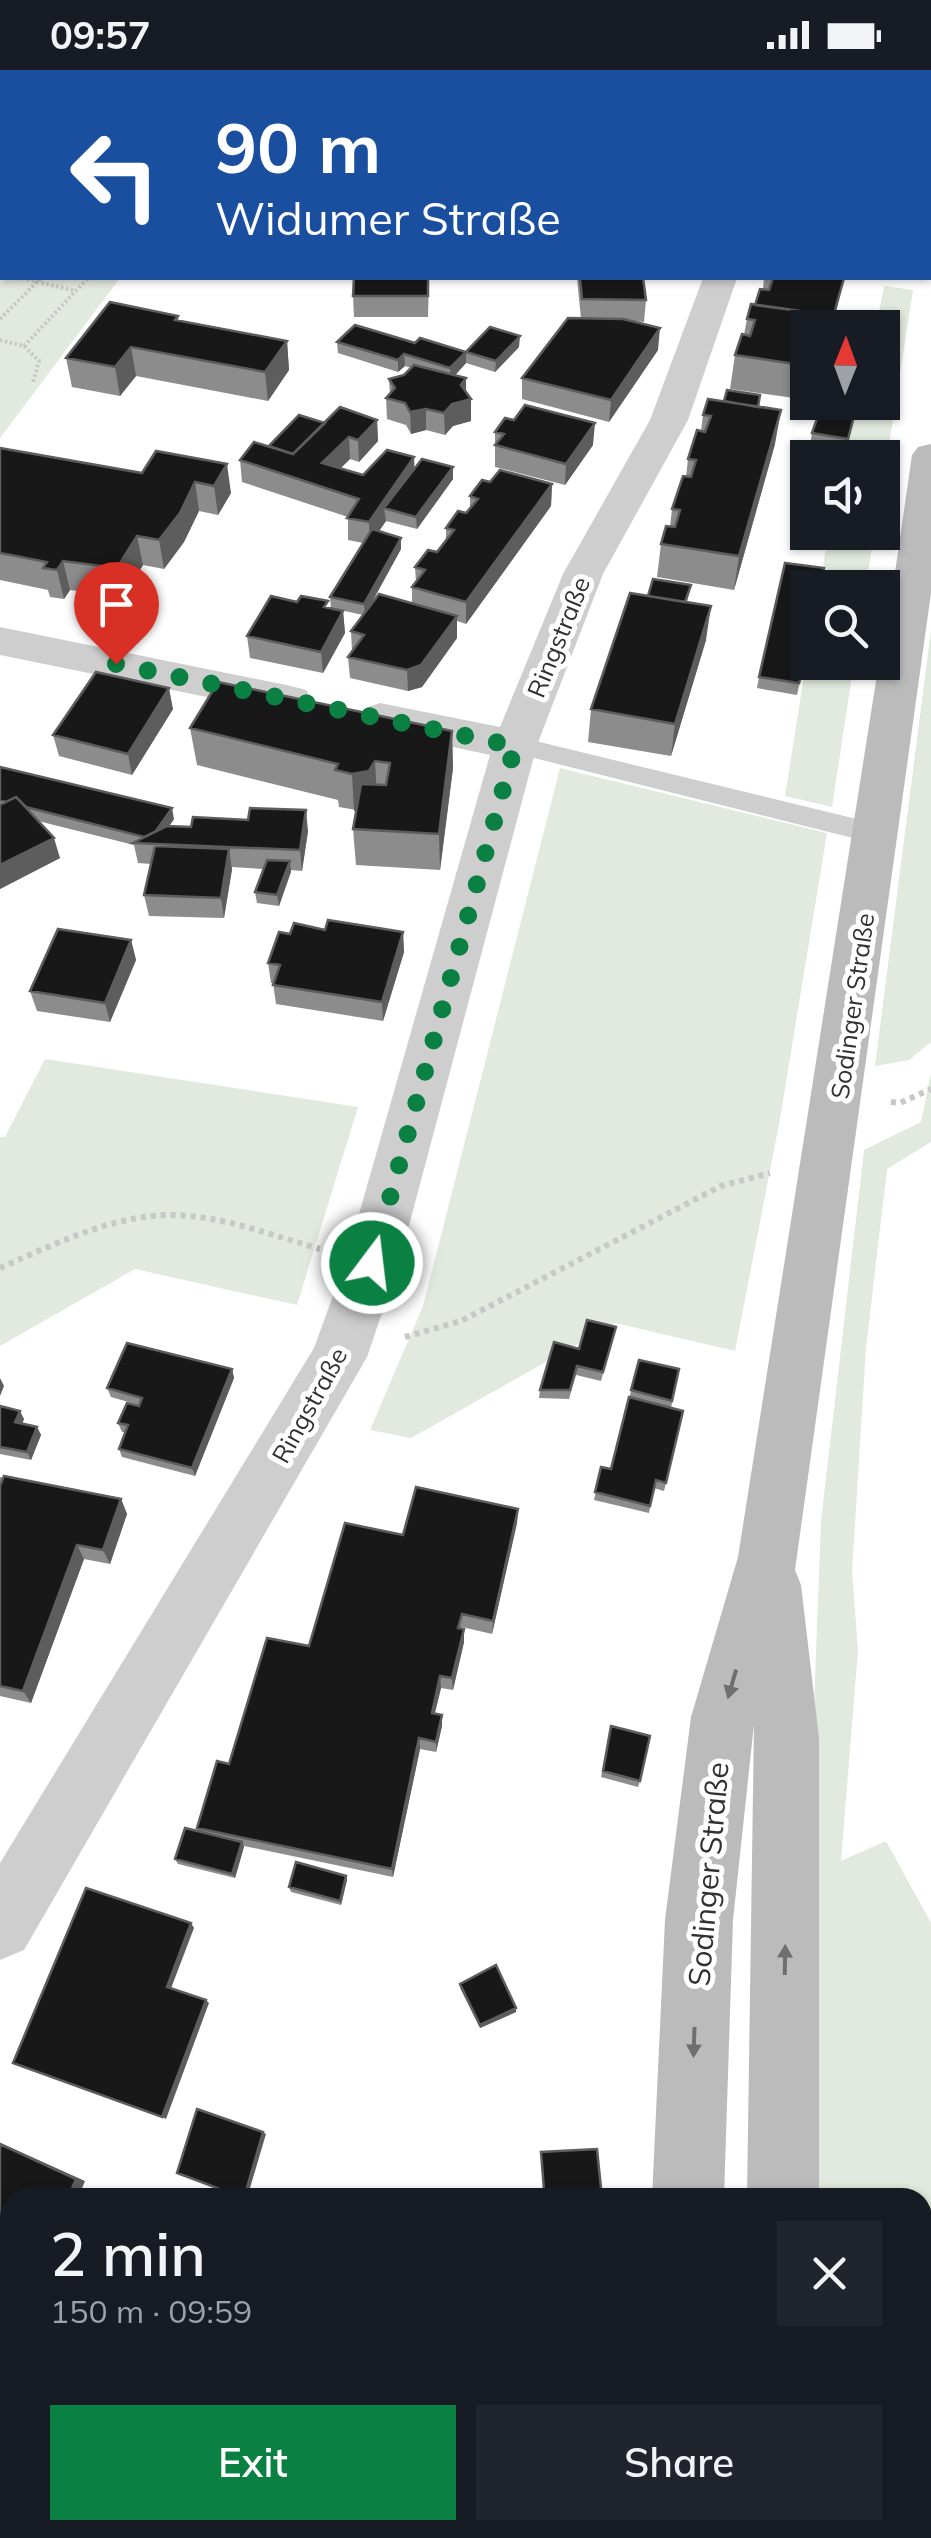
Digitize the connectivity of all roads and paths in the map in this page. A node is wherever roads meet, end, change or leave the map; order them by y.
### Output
1 (38, 280) edge
2 (42, 280) edge
3 (86, 280) edge
4 (719, 280) edge
5 (76, 291) junction
6 (0, 319) edge
7 (0, 340) edge
8 (24, 346) junction
9 (33, 382) dead end
10 (931, 455) edge
11 (0, 641) edge
12 (515, 746) junction
13 (878, 834) junction
14 (931, 1089) edge
15 (900, 1103) dead end
16 (826, 1176) junction
17 (372, 1263) junction
18 (0, 1268) edge
19 (461, 1322) dead end
20 (768, 1557) junction
21 (0, 1926) edge
22 (688, 2188) edge
23 (783, 2188) edge

1 - 6 path
2 - 5 path
3 - 5 path
4 - 12 street, Ringstraße
5 - 8 path
7 - 8 path
8 - 9 path
10 - 13 main road, Sodinger Straße
11 - 12 street
12 - 13 lane
12 - 17 street, Ringstraße
13 - 16 main road, Sodinger Straße
14 - 15 path
16 - 19 path
16 - 20 main road, Sodinger Straße
17 - 18 path
17 - 21 street, Ringstraße
20 -> 22 main road, Sodinger Straße
23 -> 20 main road, Sodinger Straße

